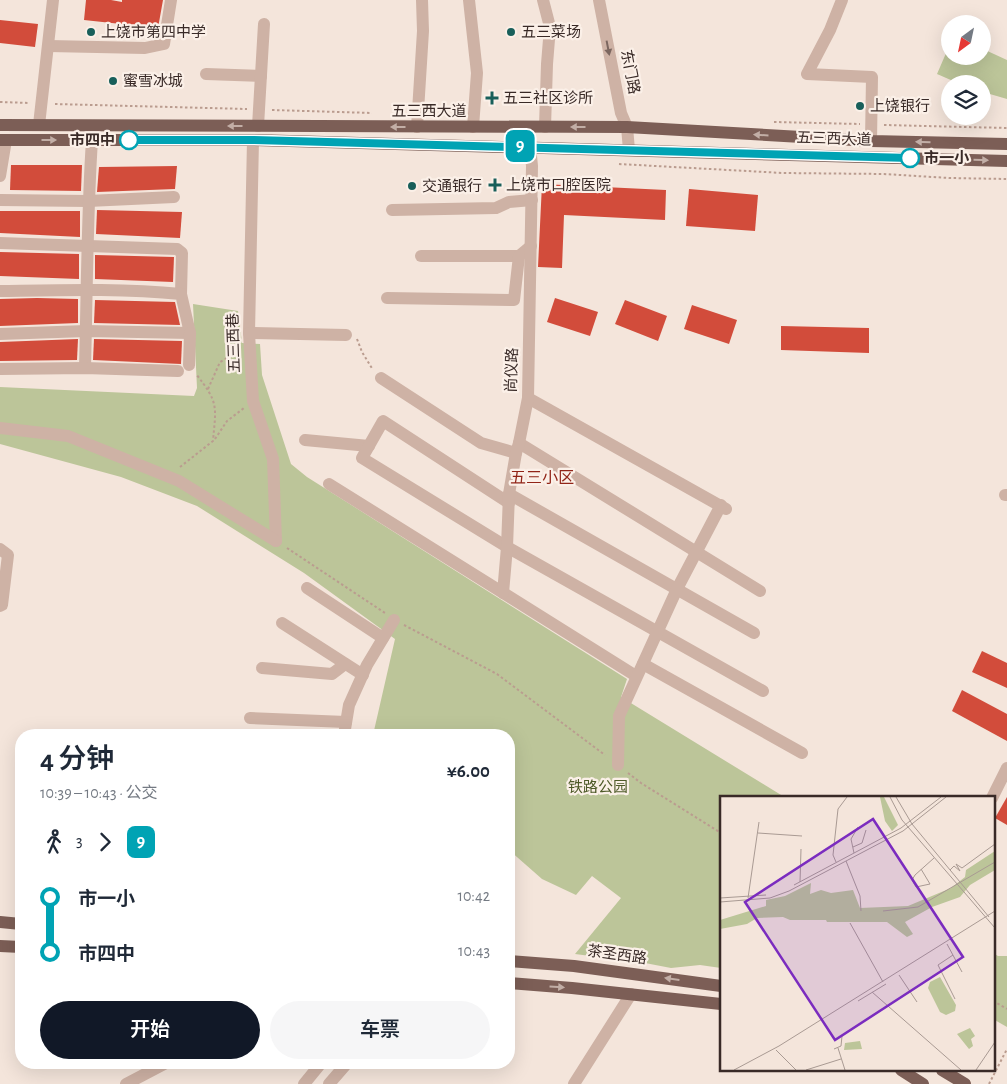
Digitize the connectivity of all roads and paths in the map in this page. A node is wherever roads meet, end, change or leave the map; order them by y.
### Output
1 (54, 0) edge
2 (172, 0) edge
3 (422, 0) edge
4 (469, 0) edge
5 (542, 0) edge
6 (599, 0) edge
7 (842, 0) edge
8 (264, 24) dead end
9 (49, 46) junction
10 (206, 74) dead end
11 (261, 76) junction
12 (0, 125) edge
13 (39, 125) junction
14 (258, 126) junction
15 (417, 127) junction
16 (472, 127) junction
17 (545, 127) junction
18 (627, 127) junction
19 (3, 140) edge
20 (92, 140) junction
21 (254, 140) junction
22 (871, 141) junction
23 (1007, 144) edge
24 (530, 146) junction
25 (630, 150) junction
26 (1007, 161) edge
27 (620, 164) dead end
28 (0, 176) edge
29 (1007, 179) edge
30 (174, 197) dead end
31 (0, 200) edge
32 (532, 200) junction
33 (88, 201) junction
34 (392, 210) dead end
35 (0, 243) edge
36 (88, 245) junction
37 (531, 246) junction
38 (421, 256) dead end
39 (519, 256) junction
40 (88, 289) junction
41 (0, 291) edge
42 (181, 294) junction
43 (387, 298) dead end
44 (86, 331) junction
45 (190, 333) junction
46 (0, 334) edge
47 (346, 335) joint
48 (249, 339) junction
49 (0, 368) edge
50 (85, 368) junction
51 (183, 368) junction
52 (381, 378) joint
53 (208, 389) junction
54 (528, 398) junction
55 (253, 401) junction
56 (0, 428) edge
57 (305, 440) dead end
58 (213, 441) junction
59 (369, 446) junction
60 (518, 448) junction
61 (169, 476) junction
62 (329, 484) dead end
63 (509, 498) junction
64 (276, 541) junction
65 (507, 547) junction
66 (0, 549) edge
67 (695, 552) junction
68 (308, 588) dead end
69 (677, 589) junction
70 (760, 591) dead end
71 (503, 593) junction
72 (0, 606) edge
73 (394, 620) junction
74 (282, 623) dead end
75 (658, 632) junction
76 (754, 633) dead end
77 (383, 638) junction
78 (346, 664) junction
79 (643, 664) junction
80 (262, 668) dead end
81 (363, 675) junction
82 (636, 676) junction
83 (763, 691) dead end
84 (250, 718) dead end
85 (346, 722) junction
86 (345, 729) edge
87 (802, 753) dead end
88 (618, 765) junction
89 (1006, 774) edge
90 (993, 796) edge
91 (720, 832) edge
92 (0, 922) edge
93 (15, 923) edge
94 (0, 946) edge
95 (15, 947) edge
96 (515, 961) edge
97 (515, 984) edge
98 (720, 986) edge
99 (631, 994) junction
100 (994, 1002) edge
101 (720, 1004) edge
102 (1007, 1009) edge
103 (1007, 1049) edge
104 (155, 1069) edge
105 (316, 1069) edge
106 (342, 1069) edge
107 (904, 1072) edge
108 (945, 1072) edge
109 (126, 1084) edge
110 (304, 1084) edge
111 (328, 1084) edge
112 (574, 1084) edge
113 (923, 1084) edge
114 (965, 1084) edge
115 (989, 1084) edge

1 - 9 street
2 - 9 street
3 - 15 street
4 - 16 street
5 - 17 street
6 -> 18 street, 东门路
7 - 22 street
8 - 11 street
9 - 13 street
10 - 11 street
11 - 14 street
12 - 13 main road, 五三西大道
14 -> 13 main road, 五三西大道
15 -> 14 main road, 五三西大道
15 - 16 main road, 五三西大道
16 - 17 main road, 五三西大道
18 -> 17 main road, 五三西大道
22 -> 18 main road, 五三西大道
18 - 25 street, 东门路
19 -> 20 main road, 五三西大道
19 - 28 street
20 - 21 main road, 五三西大道
20 - 33 street
21 - 24 main road, 五三西大道
21 - 48 street, 五三西巷
23 -> 22 main road, 五三西大道
24 - 25 main road, 五三西大道
24 - 32 street, 尚仪路
25 -> 26 main road, 五三西大道
27 - 29 path
30 - 33 street
31 - 33 street
32 - 34 street
32 - 37 street, 尚仪路
33 - 36 street
35 - 36 street
36 - 40 street
36 - 42 street
37 - 39 street
37 - 54 street, 尚仪路
38 - 39 street
39 - 43 street
40 - 41 street
40 - 42 street
40 - 44 street
42 - 45 street
44 - 45 street
44 - 46 street
44 - 50 street
45 - 51 street
47 - 48 street
47 - 52 path
48 - 53 path
48 - 55 street, 五三西巷
49 - 50 street
50 - 51 street
51 - 53 path
52 - 60 street
53 - 58 path
54 - 60 street, 尚仪路
54 - 67 street
55 - 58 path
55 - 64 street, 五三西巷
56 - 61 street
57 - 59 street
58 - 61 path
59 - 63 street
59 - 65 street
60 - 63 street, 尚仪路
60 - 67 street
61 - 64 street
62 - 71 street
63 - 65 street, 尚仪路
63 - 69 street
64 - 73 path
65 - 71 street, 尚仪路
65 - 75 street
66 - 72 street
67 - 69 street
67 - 70 street
68 - 77 street
69 - 75 street
69 - 76 street
71 - 82 street
73 - 77 street
73 - 88 path
74 - 78 street
75 - 79 street
75 - 83 street
77 - 81 street
78 - 80 street
78 - 81 street
79 - 82 street
79 - 87 street
81 - 85 street
82 - 88 street
84 - 85 street
85 - 86 street
88 - 91 path
89 - 90 street
92 - 93 main road
94 - 95 main road
98 -> 96 main road, 茶圣西路
97 -> 99 main road
99 - 101 main road
99 - 112 street
100 - 102 path
103 - 115 path
104 - 109 street
105 - 110 street
106 - 111 street
107 - 113 main road
108 - 114 main road

